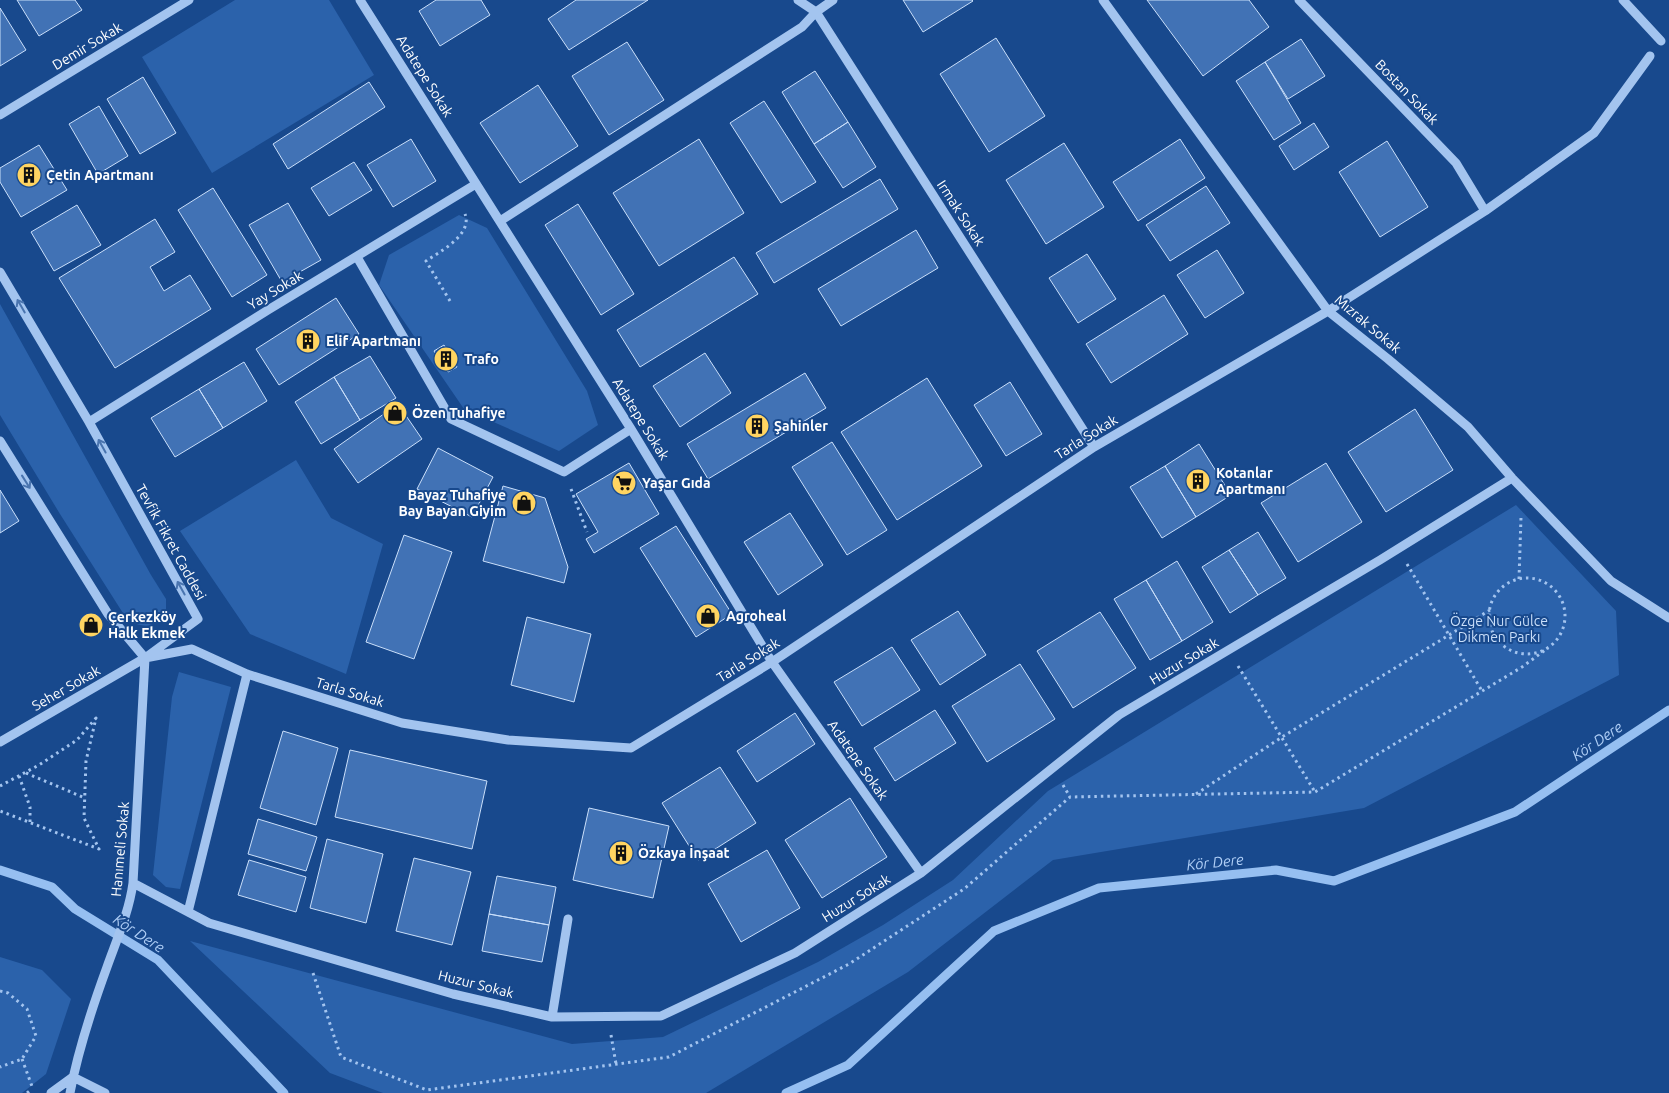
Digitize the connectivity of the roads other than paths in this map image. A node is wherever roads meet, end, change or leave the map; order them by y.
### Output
1 (189, 0) edge
2 (360, 0) edge
3 (798, 0) edge
4 (833, 0) edge
5 (1103, 0) edge
6 (1299, 0) edge
7 (1623, 0) edge
8 (816, 12) junction
9 (1661, 41) dead end
10 (1650, 56) dead end
11 (0, 115) edge
12 (476, 184) junction
13 (1485, 211) junction
14 (500, 221) junction
15 (357, 257) junction
16 (0, 272) edge
17 (1328, 311) junction
18 (88, 422) junction
19 (632, 429) junction
20 (0, 440) edge
21 (1094, 447) junction
22 (1512, 478) junction
23 (1669, 618) edge
24 (145, 658) junction
25 (772, 662) junction
26 (247, 674) junction
27 (0, 742) edge
28 (921, 873) junction
29 (133, 882) junction
30 (188, 912) junction
31 (568, 919) dead end
32 (552, 1016) junction
33 (73, 1077) junction
34 (51, 1093) edge
35 (70, 1093) edge
36 (105, 1093) edge

1 - 11 street, Demir Sokak
2 - 12 street, Adatepe Sokak
3 - 8 street, Irmak Sokak
4 - 8 street
5 - 17 street, Mızrak Sokak
6 - 13 street, Bostan Sokak
7 - 9 street
8 - 14 street
8 - 21 street, Irmak Sokak
10 - 13 street, Tarla Sokak
12 - 14 street, Adatepe Sokak
12 - 15 street, Yay Sokak
13 - 17 street, Tarla Sokak
14 - 19 street, Adatepe Sokak
15 - 18 street, Yay Sokak
15 - 19 street
18 -> 16 street, Tevfik Fikret Caddesi
17 - 21 street, Tarla Sokak
17 - 22 street, Mızrak Sokak
24 -> 18 street, Tevfik Fikret Caddesi
19 - 25 street, Adatepe Sokak
20 -> 24 street
21 - 25 street, Tarla Sokak
22 - 23 street, Mızrak Sokak
22 - 28 street, Huzur Sokak
24 - 26 street, Tarla Sokak
24 - 27 street, Seher Sokak
24 - 29 street, Hanımeli Sokak
25 - 26 street, Tarla Sokak
25 - 28 street, Adatepe Sokak
26 - 30 street
28 - 32 street, Huzur Sokak
29 - 30 street, Huzur Sokak
29 - 33 street, Hanımeli Sokak
30 - 32 street, Huzur Sokak
31 - 32 street
33 - 34 street
33 - 35 street, Hanımeli Sokak
33 - 36 street

